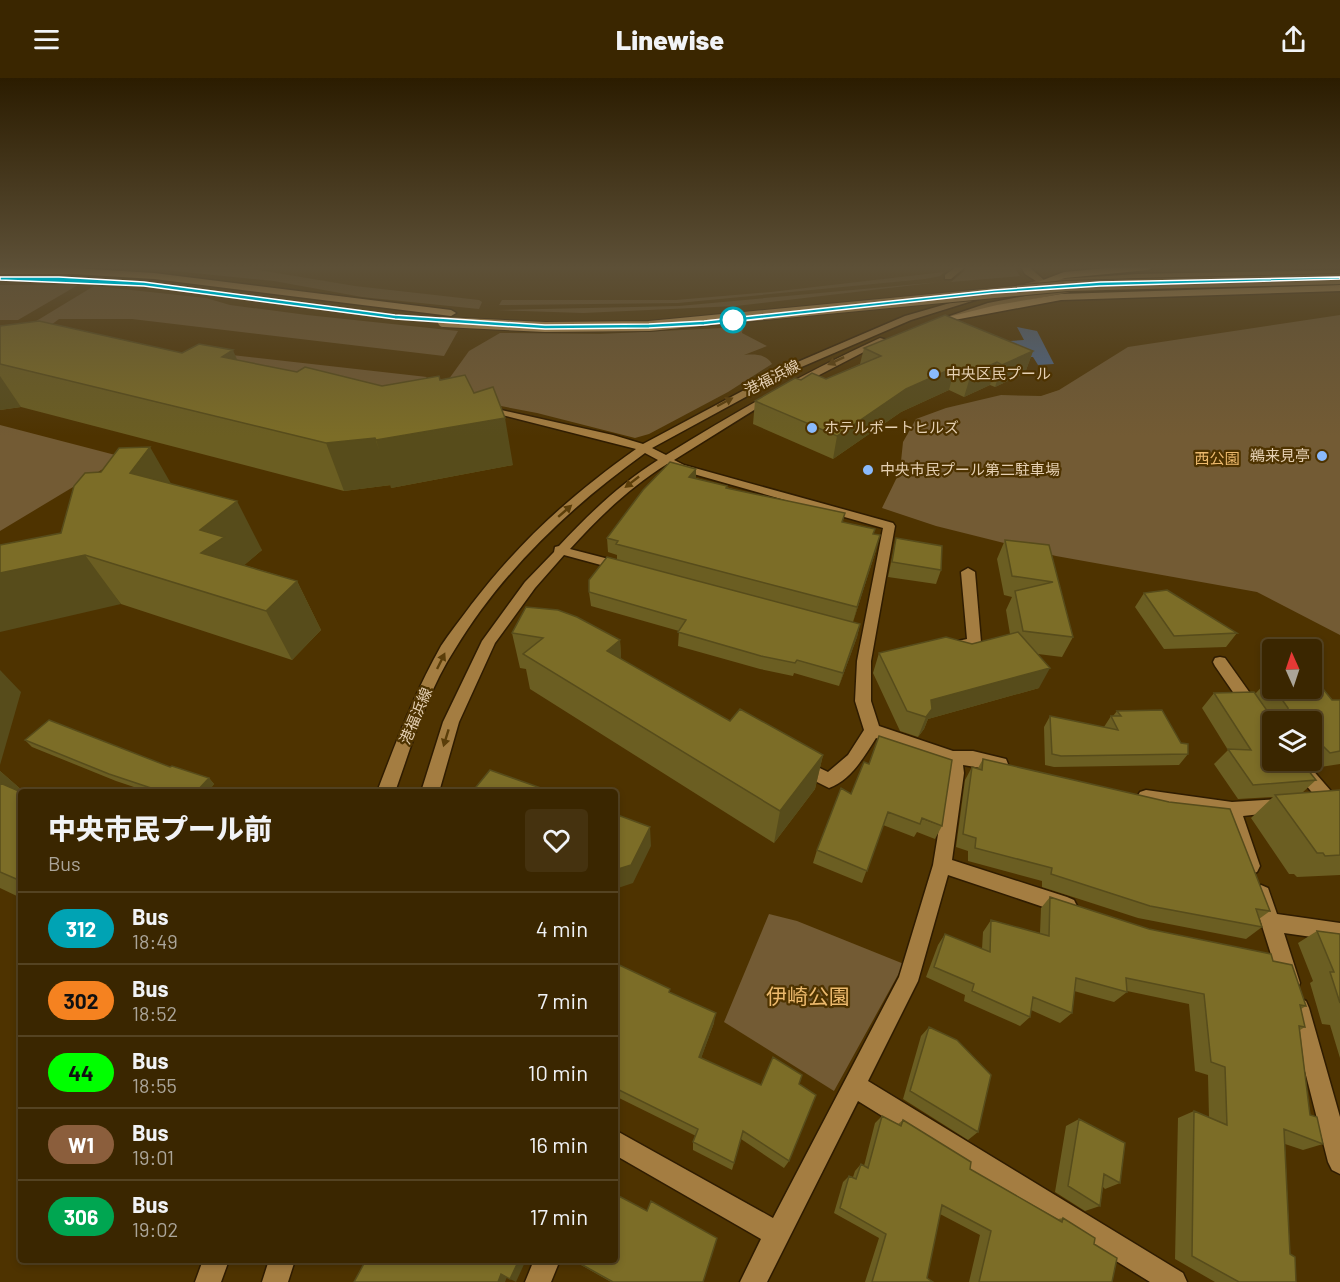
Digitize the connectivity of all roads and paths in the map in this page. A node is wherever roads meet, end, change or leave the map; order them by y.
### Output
1 (466, 323) edge
2 (701, 323) edge
3 (897, 323) edge
4 (934, 323) edge
5 (467, 404) edge
6 (644, 447) junction
7 (665, 460) junction
8 (559, 550) junction
9 (639, 572) edge
10 (968, 572) dead end
11 (503, 621) junction
12 (523, 626) edge
13 (940, 650) edge
14 (1220, 662) dead end
15 (1262, 722) edge
16 (872, 730) junction
17 (788, 758) edge
18 (953, 758) junction
19 (1018, 768) edge
20 (1304, 771) edge
21 (387, 789) edge
22 (431, 789) edge
23 (1129, 794) edge
24 (1335, 802) edge
25 (1232, 809) junction
26 (942, 865) junction
27 (1083, 911) edge
28 (1270, 922) junction
29 (1340, 932) edge
30 (1260, 954) edge
31 (1282, 958) junction
32 (854, 1085) junction
33 (618, 1144) edge
34 (1340, 1162) edge
35 (778, 1234) junction
36 (215, 1263) edge
37 (281, 1263) edge
38 (546, 1263) edge
39 (208, 1282) edge
40 (275, 1282) edge
41 (538, 1282) edge
42 (753, 1282) edge
43 (1174, 1282) edge

1 - 2 highway, bridge
6 -> 3 street, 港福浜線
4 -> 7 street, 港福浜線
5 - 6 street
6 - 7 street
21 -> 6 street, 港福浜線
7 -> 8 street, 港福浜線
7 - 16 street
8 - 9 street
8 - 11 street, 港福浜線
10 - 13 street
11 - 12 street
11 -> 22 street, 港福浜線
14 - 15 street
16 - 17 street
16 - 18 street
18 - 19 street
18 - 26 street
20 - 24 street
23 - 25 street
24 - 25 street
25 - 28 street
26 - 27 street
26 - 32 street
28 - 29 street
28 - 31 street
30 - 31 street
31 - 34 street
32 - 35 street
32 - 43 street
33 - 35 street
35 - 42 street
36 - 39 street
37 - 40 street
38 - 41 street

